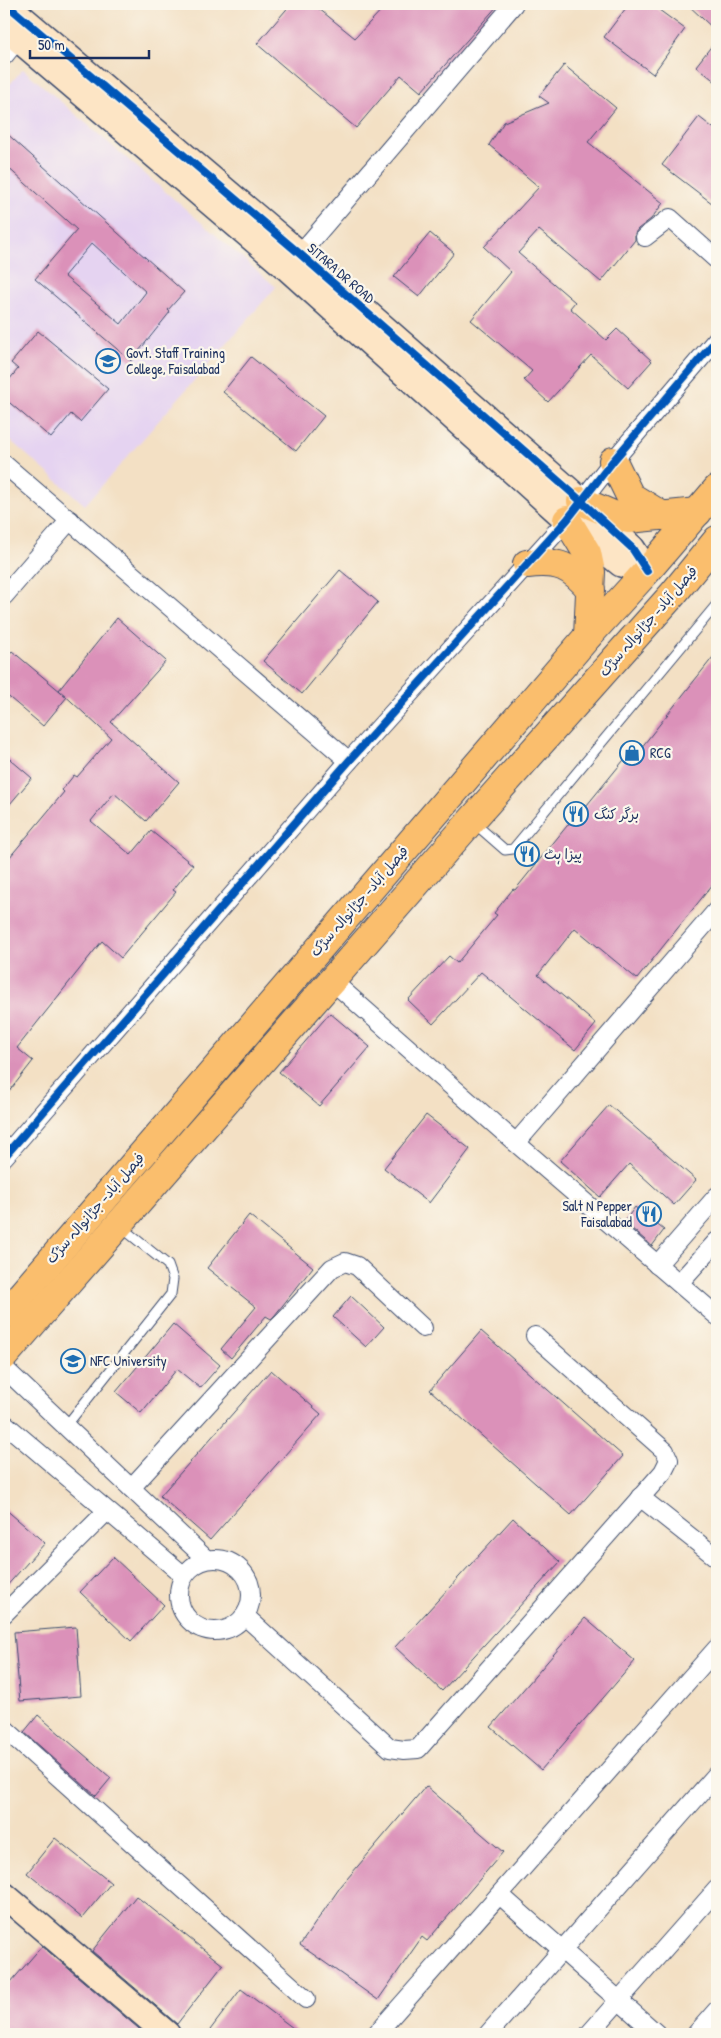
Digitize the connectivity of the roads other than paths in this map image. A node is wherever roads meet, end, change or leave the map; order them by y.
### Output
1 (6, 4) edge
2 (514, 4) edge
3 (14, 37) edge
4 (645, 237) dead end
5 (717, 260) edge
6 (294, 261) junction
7 (717, 339) edge
8 (613, 461) junction
9 (4, 464) edge
10 (717, 489) edge
11 (574, 511) junction
12 (663, 516) junction
13 (707, 516) edge
14 (70, 520) junction
15 (717, 540) edge
16 (527, 564) junction
17 (647, 571) junction
18 (591, 590) junction
19 (4, 596) edge
20 (717, 604) edge
21 (588, 636) junction
22 (349, 761) junction
23 (515, 770) junction
24 (471, 821) junction
25 (717, 910) edge
26 (331, 980) junction
27 (516, 1143) junction
28 (4, 1157) edge
29 (717, 1196) edge
30 (118, 1225) junction
31 (717, 1241) edge
32 (657, 1265) junction
33 (679, 1283) junction
34 (4, 1315) edge
35 (717, 1316) edge
36 (423, 1328) dead end
37 (535, 1336) dead end
38 (4, 1356) edge
39 (4, 1368) edge
40 (4, 1423) edge
41 (66, 1426) junction
42 (131, 1488) junction
43 (640, 1497) junction
44 (107, 1511) junction
45 (206, 1558) junction
46 (717, 1558) edge
47 (183, 1575) junction
48 (4, 1614) edge
49 (245, 1616) junction
50 (714, 1659) edge
51 (4, 1728) edge
52 (717, 1774) edge
53 (717, 1889) edge
54 (4, 1895) edge
55 (500, 1895) junction
56 (562, 1950) junction
57 (306, 1999) dead end
58 (619, 2000) junction
59 (717, 2010) edge
60 (167, 2034) edge
61 (376, 2034) edge
62 (488, 2034) edge
63 (589, 2034) edge
64 (657, 2034) edge
65 (696, 2034) edge

1 - 3 street
2 - 6 street
3 - 6 street
4 - 5 street
6 - 11 street
7 - 8 street
8 - 11 street
8 - 12 main road
9 - 14 street
10 - 13 main road, فیصل آباد– جڑانوالہ سڑک
11 - 12 main road
11 - 16 street
11 - 17 street
11 - 18 main road
12 - 13 main road
13 - 17 main road, فیصل آباد– جڑانوالہ سڑک
14 - 19 street
14 - 22 street
15 - 23 main road, فیصل آباد– جڑانوالہ سڑک
16 - 18 main road
16 - 22 street
17 - 21 main road, فیصل آباد– جڑانوالہ سڑک
17 - 23 main road
18 - 21 main road
20 - 24 lane
21 - 34 main road, فیصل آباد– جڑانوالہ سڑک
22 - 28 street
23 - 24 main road, فیصل آباد– جڑانوالہ سڑک
24 - 26 main road, فیصل آباد– جڑانوالہ سڑک
25 - 27 street
26 - 27 street
26 - 30 main road, فیصل آباد– جڑانوالہ سڑک
27 - 32 street
29 - 32 street
30 - 38 main road, فیصل آباد– جڑانوالہ سڑک
30 - 41 lane
31 - 33 street
32 - 33 street
33 - 35 street
36 - 42 street
37 - 43 street
39 - 41 street
40 - 44 street
41 - 42 street
42 - 45 street
43 - 46 street
43 - 49 street
44 - 47 street
44 - 48 street
45 - 47 street
45 - 49 street
47 - 49 street
50 - 55 street
51 - 57 street
52 - 56 street
53 - 58 street
54 - 60 street
55 - 56 street
55 - 61 street
56 - 58 street
56 - 62 street
58 - 63 street
58 - 64 street
59 - 65 street

